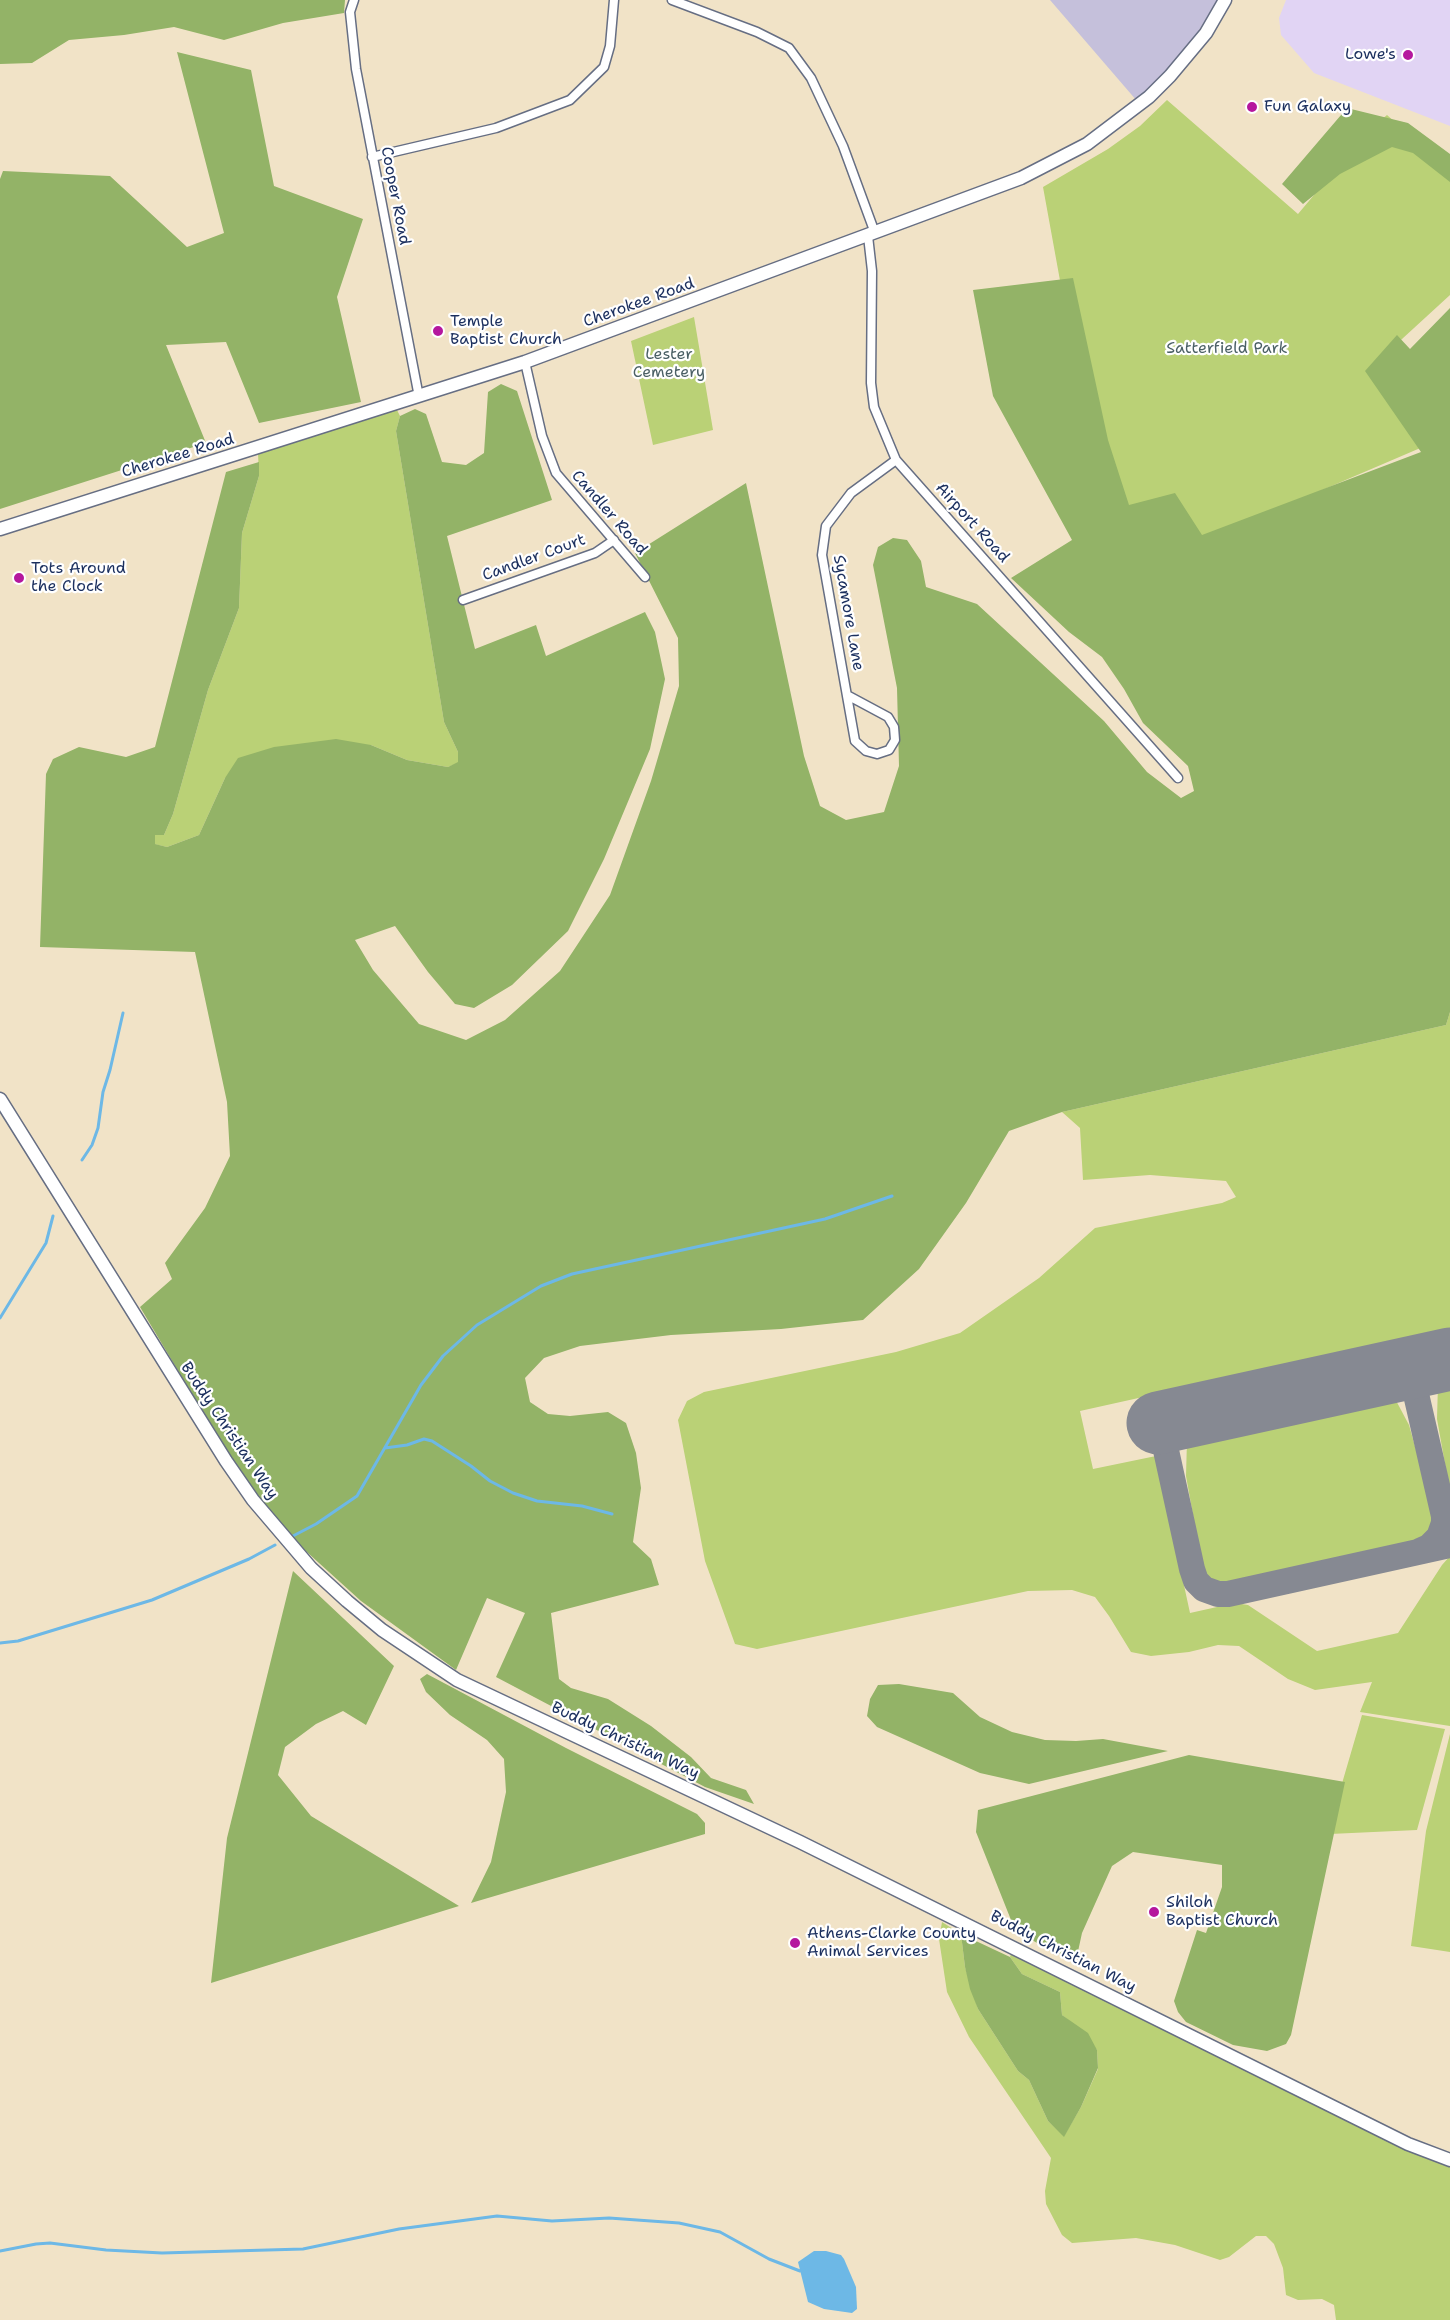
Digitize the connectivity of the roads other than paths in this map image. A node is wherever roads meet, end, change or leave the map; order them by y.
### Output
1 (354, 0) edge
2 (614, 0) edge
3 (672, 0) edge
4 (1225, 0) edge
5 (372, 157) junction
6 (871, 234) junction
7 (525, 363) junction
8 (419, 397) junction
9 (896, 460) junction
10 (0, 529) edge
11 (614, 540) junction
12 (645, 577) dead end
13 (463, 600) dead end
14 (847, 695) junction
15 (1178, 778) dead end
16 (0, 1099) edge
17 (1450, 2160) edge

1 - 5 street, Cooper Road
2 - 5 street
3 - 6 street, Airport Road
4 - 6 street, Cherokee Road
5 - 8 street, Cooper Road
6 - 7 street, Cherokee Road
6 - 9 street, Airport Road
7 - 8 street, Cherokee Road
7 - 11 street, Candler Road
8 - 10 street, Cherokee Road
9 - 14 street, Sycamore Lane
9 - 15 street, Airport Road
11 - 12 street, Candler Road
11 - 13 street, Candler Court
14 - 14 street, Sycamore Lane
16 - 17 street, Buddy Christian Way

